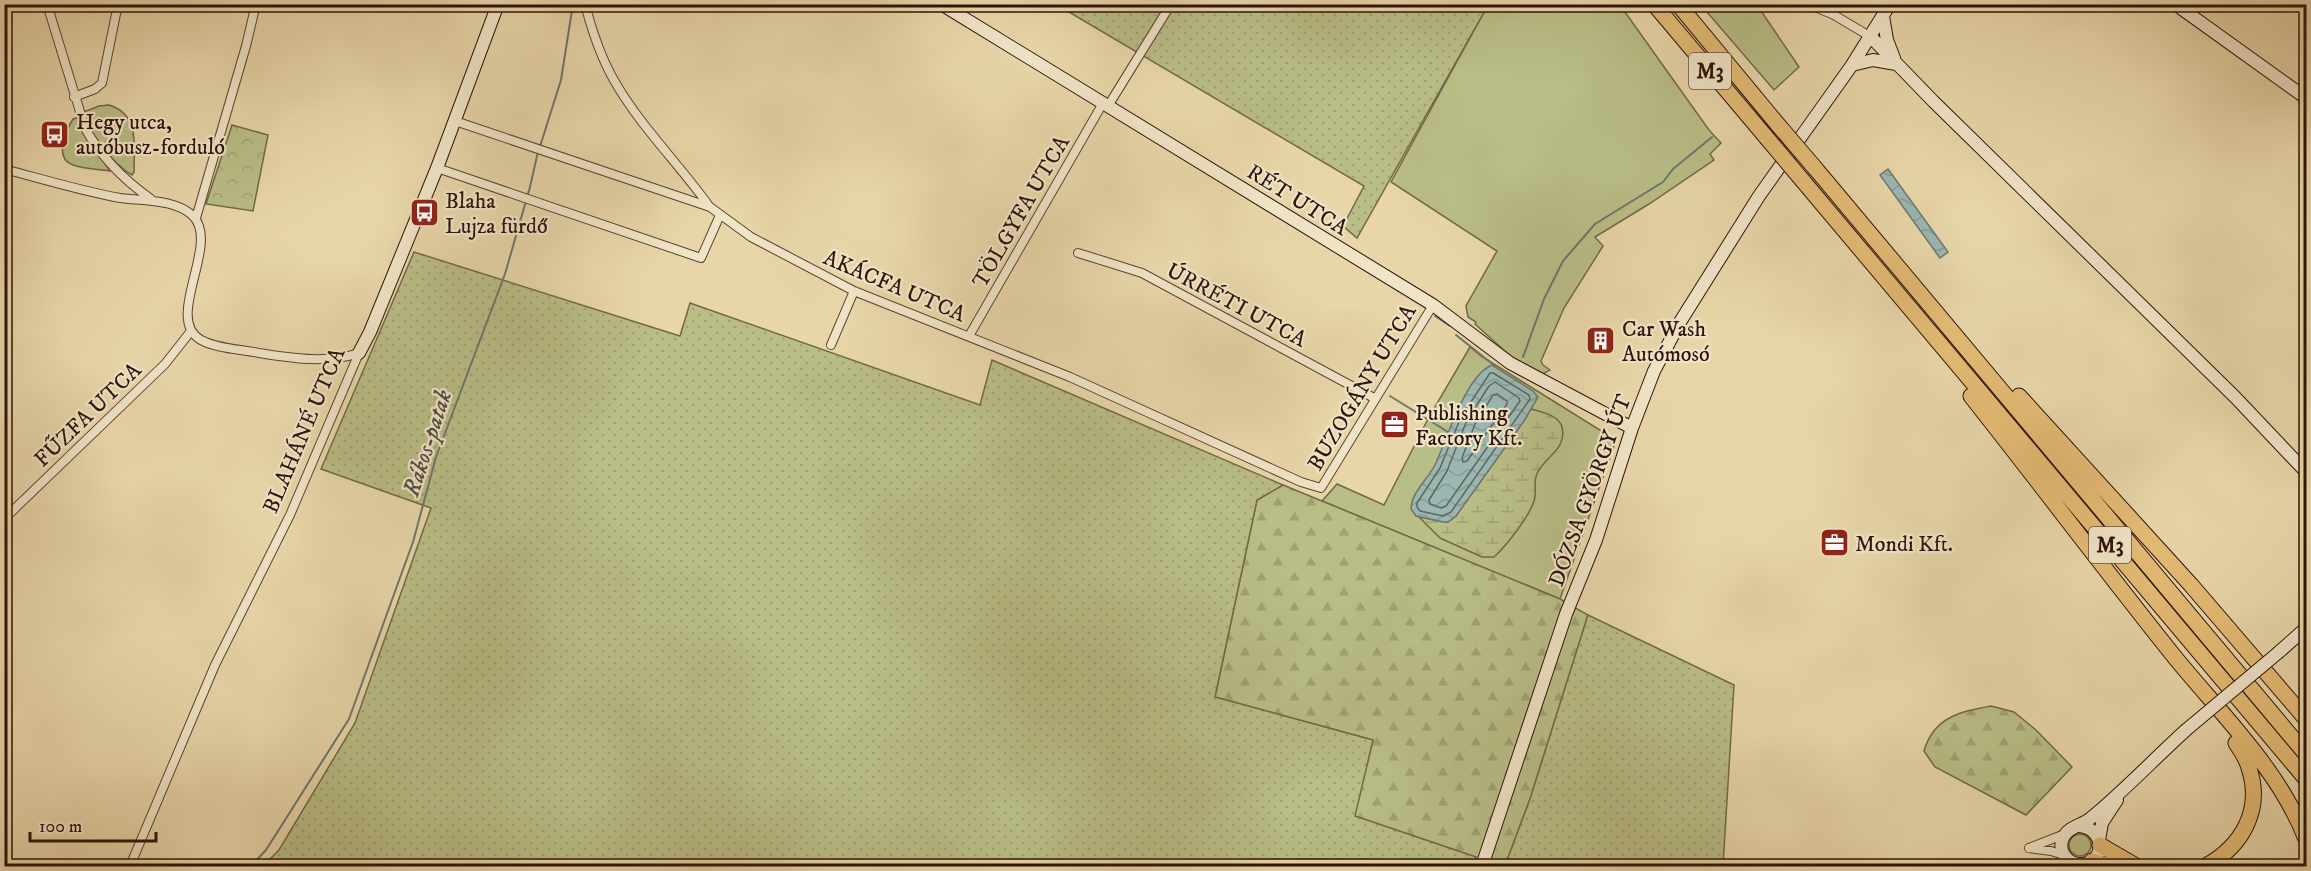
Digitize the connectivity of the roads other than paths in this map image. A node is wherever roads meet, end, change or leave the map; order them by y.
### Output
1 (47, 4) edge
2 (118, 4) edge
3 (256, 4) edge
4 (498, 4) edge
5 (585, 4) edge
6 (941, 4) edge
7 (1171, 4) edge
8 (1654, 4) edge
9 (1678, 4) edge
10 (1808, 4) edge
11 (1890, 4) edge
12 (2175, 4) edge
13 (1883, 16) junction
14 (1870, 37) junction
15 (1896, 64) junction
16 (1852, 65) junction
17 (74, 97) junction
18 (2307, 98) edge
19 (1105, 105) junction
20 (454, 121) junction
21 (437, 168) junction
22 (4, 169) edge
23 (152, 200) junction
24 (710, 207) junction
25 (720, 215) junction
26 (195, 218) junction
27 (1078, 253) dead end
28 (854, 291) junction
29 (1433, 305) junction
30 (1913, 312) junction
31 (1940, 318) junction
32 (191, 332) junction
33 (969, 336) junction
34 (831, 345) dead end
35 (358, 353) junction
36 (1374, 398) junction
37 (1632, 428) junction
38 (2307, 472) edge
39 (1320, 488) joint
40 (4, 519) edge
41 (2307, 628) edge
42 (2196, 683) junction
43 (2307, 719) edge
44 (2307, 754) edge
45 (2307, 779) edge
46 (2129, 782) junction
47 (2079, 826) junction
48 (2066, 833) junction
49 (2307, 839) edge
50 (2099, 843) junction
51 (2066, 860) edge
52 (2089, 863) edge
53 (130, 867) edge
54 (1482, 867) edge
55 (2108, 867) edge
56 (2136, 867) edge
57 (2206, 867) edge

1 - 17 street
2 - 17 street
3 - 26 street
4 - 20 street, BLAHÁNÉ UTCA
5 - 24 street
6 - 19 street, RÉT UTCA
7 - 19 street, TÖLGYFA UTCA
8 - 30 highway, M3, bridge
9 - 31 highway, M3, bridge
10 - 14 street
11 - 13 street, DÓZSA GYÖRGY ÚT
12 - 18 street
13 - 14 street, DÓZSA GYÖRGY ÚT
13 - 15 street
14 - 15 street
14 - 16 street, DÓZSA GYÖRGY ÚT
15 - 16 street
15 - 38 street
16 - 37 street, DÓZSA GYÖRGY ÚT
17 - 23 street
19 - 29 street, RÉT UTCA
19 - 33 street, TÖLGYFA UTCA
20 - 21 street, BLAHÁNÉ UTCA
20 - 24 street, AKÁCFA UTCA
21 - 25 street
21 - 35 street, BLAHÁNÉ UTCA
22 - 23 street
23 - 26 street
24 - 25 street, AKÁCFA UTCA
25 - 28 street, AKÁCFA UTCA
26 - 32 street
27 - 36 street, ÚRRÉTI UTCA
28 - 33 street, AKÁCFA UTCA
28 - 34 street
29 - 36 street, BUZOGÁNY UTCA
29 - 37 street, RÉT UTCA
30 - 42 highway
30 - 45 highway, M3
31 - 43 highway
31 - 44 highway, M3
32 - 35 street
32 - 40 street, FŰZFA UTCA
33 - 39 street, AKÁCFA UTCA
35 - 53 street, BLAHÁNÉ UTCA
36 - 39 street, BUZOGÁNY UTCA
37 - 54 street, DÓZSA GYÖRGY ÚT
41 - 46 street, bridge
42 - 49 highway
42 - 57 highway
46 - 47 street
46 - 50 street
47 - 48 street
47 - 50 street
48 - 51 street
48 - 51 street
50 - 52 street
50 - 56 highway
51 - 52 street
52 - 55 highway

